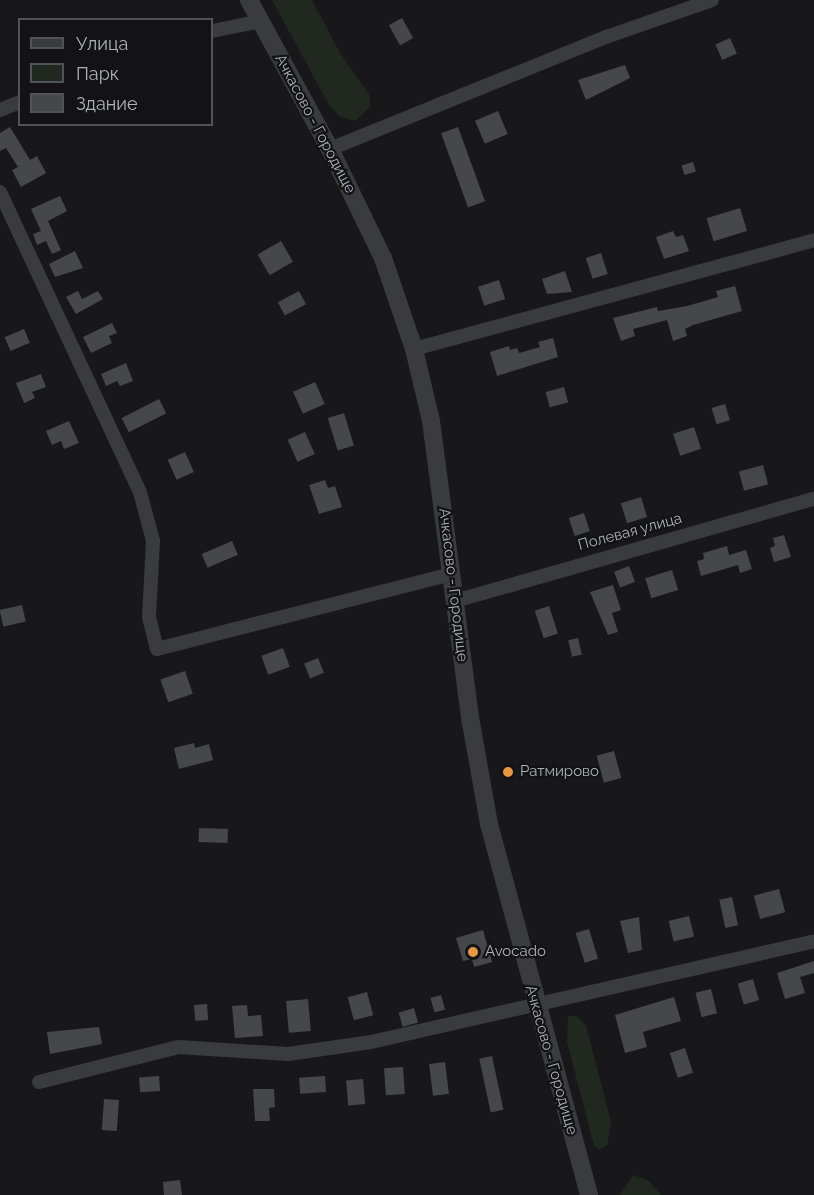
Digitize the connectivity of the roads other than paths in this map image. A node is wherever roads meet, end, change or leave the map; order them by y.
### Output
1 (249, 0) edge
2 (712, 0) edge
3 (261, 21) junction
4 (213, 31) edge
5 (18, 103) edge
6 (0, 110) edge
7 (330, 149) junction
8 (0, 192) edge
9 (814, 240) edge
10 (414, 349) junction
11 (814, 499) edge
12 (452, 574) junction
13 (455, 601) junction
14 (814, 940) edge
15 (535, 1005) junction
16 (39, 1082) dead end
17 (589, 1195) edge

1 - 3 street, Ачкасово - Городище
2 - 7 street
3 - 4 street
3 - 7 street, Ачкасово - Городище
5 - 6 street
7 - 10 street, Ачкасово - Городище
8 - 12 street
9 - 10 street
10 - 12 street, Ачкасово - Городище
11 - 13 street, Полевая улица
12 - 13 street, Ачкасово - Городище
13 - 15 street, Ачкасово - Городище
14 - 15 street
15 - 16 street
15 - 17 street, Ачкасово - Городище

